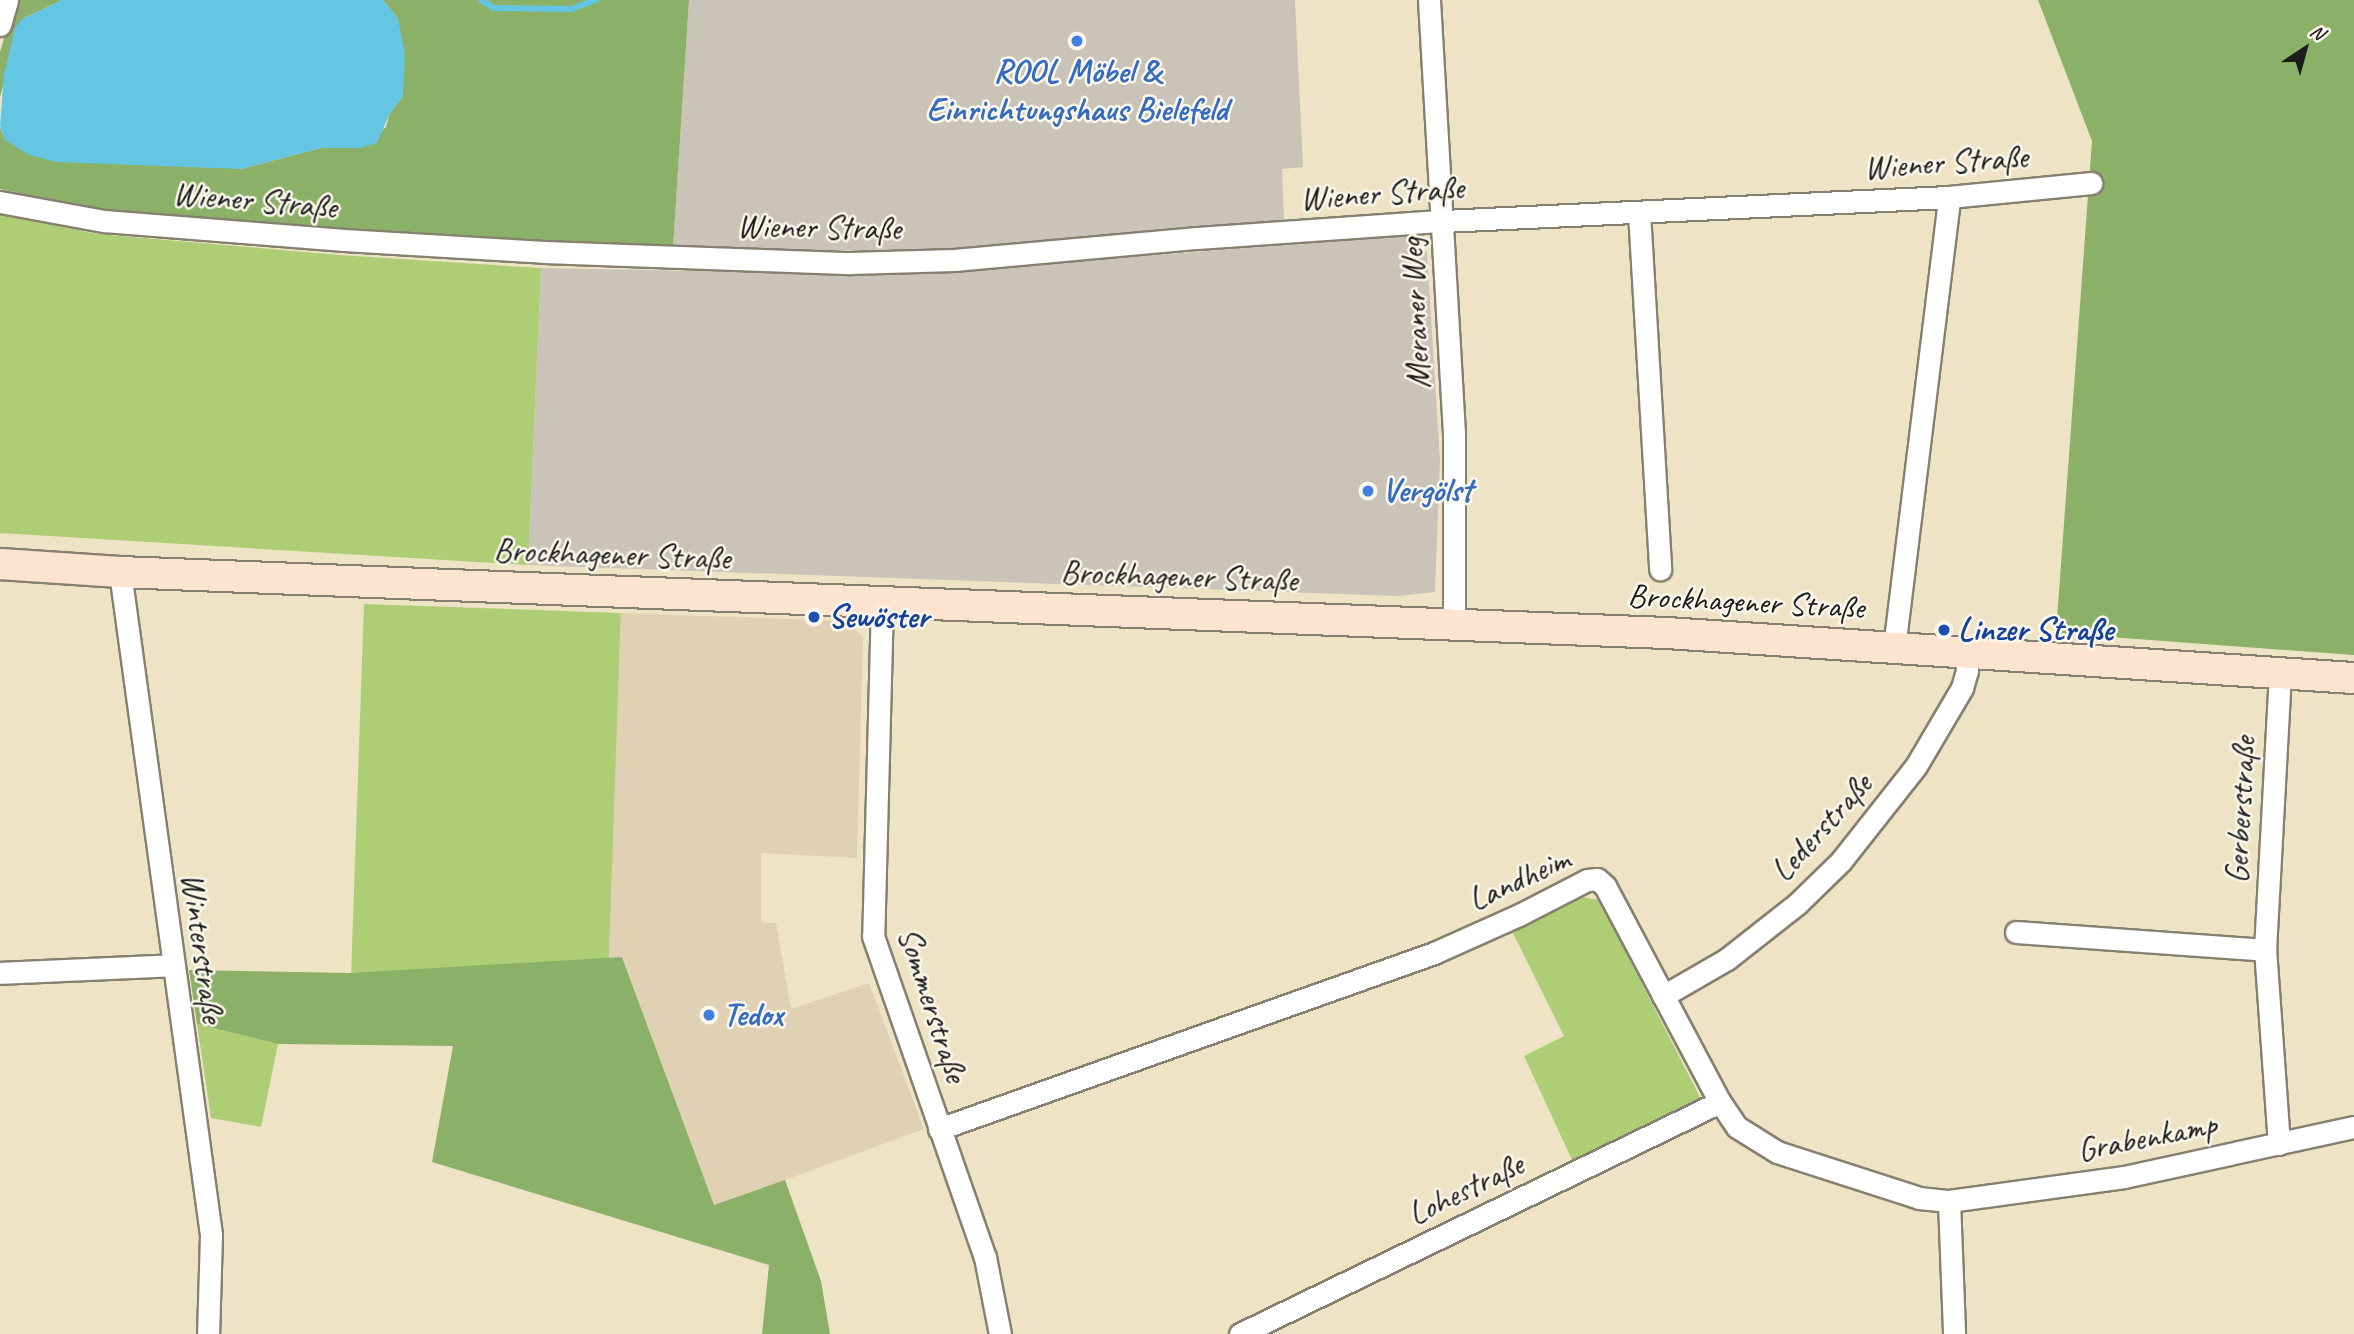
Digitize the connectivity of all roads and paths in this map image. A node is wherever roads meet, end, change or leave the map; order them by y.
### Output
1 (7, 0) edge
2 (1429, 0) edge
3 (0, 25) edge
4 (2091, 183) dead end
5 (1949, 197) junction
6 (0, 202) edge
7 (1639, 212) junction
8 (1443, 221) junction
9 (0, 564) edge
10 (1660, 569) dead end
11 (120, 572) junction
12 (882, 602) junction
13 (1454, 624) junction
14 (1894, 648) junction
15 (1966, 653) junction
16 (2280, 673) junction
17 (2354, 678) edge
18 (2016, 932) dead end
19 (2264, 950) junction
20 (173, 965) junction
21 (0, 974) edge
22 (1663, 996) junction
23 (1720, 1102) junction
24 (2354, 1127) edge
25 (939, 1129) junction
26 (2279, 1144) junction
27 (1949, 1201) junction
28 (208, 1334) edge
29 (1000, 1334) edge
30 (1240, 1334) edge
31 (1954, 1334) edge

1 - 3 street
2 - 8 street, Meraner Weg
4 - 5 street, Wiener Straße
5 - 7 street, Wiener Straße
5 - 14 street
6 - 8 street, Wiener Straße
7 - 8 street, Wiener Straße
7 - 10 street
8 - 13 street, Meraner Weg
9 - 11 main road, Brockhagener Straße
11 - 12 main road, Brockhagener Straße
11 - 20 street, Winterstraße
12 - 13 main road, Brockhagener Straße
12 - 25 street, Sommerstraße
13 - 14 main road, Brockhagener Straße
14 - 15 main road, Brockhagener Straße
15 - 16 main road, Brockhagener Straße
15 - 22 street, Lederstraße
16 - 17 main road, Brockhagener Straße
16 - 19 street, Gerberstraße
18 - 19 street
19 - 26 street, Gerberstraße
20 - 21 street
20 - 28 street, Winterstraße
22 - 23 street, Landheim
22 - 25 street, Landheim
23 - 27 street, Landheim
23 - 30 street, Lohestraße
24 - 26 street, Grabenkamp
25 - 29 street, Sommerstraße
26 - 27 street, Grabenkamp
27 - 31 street

